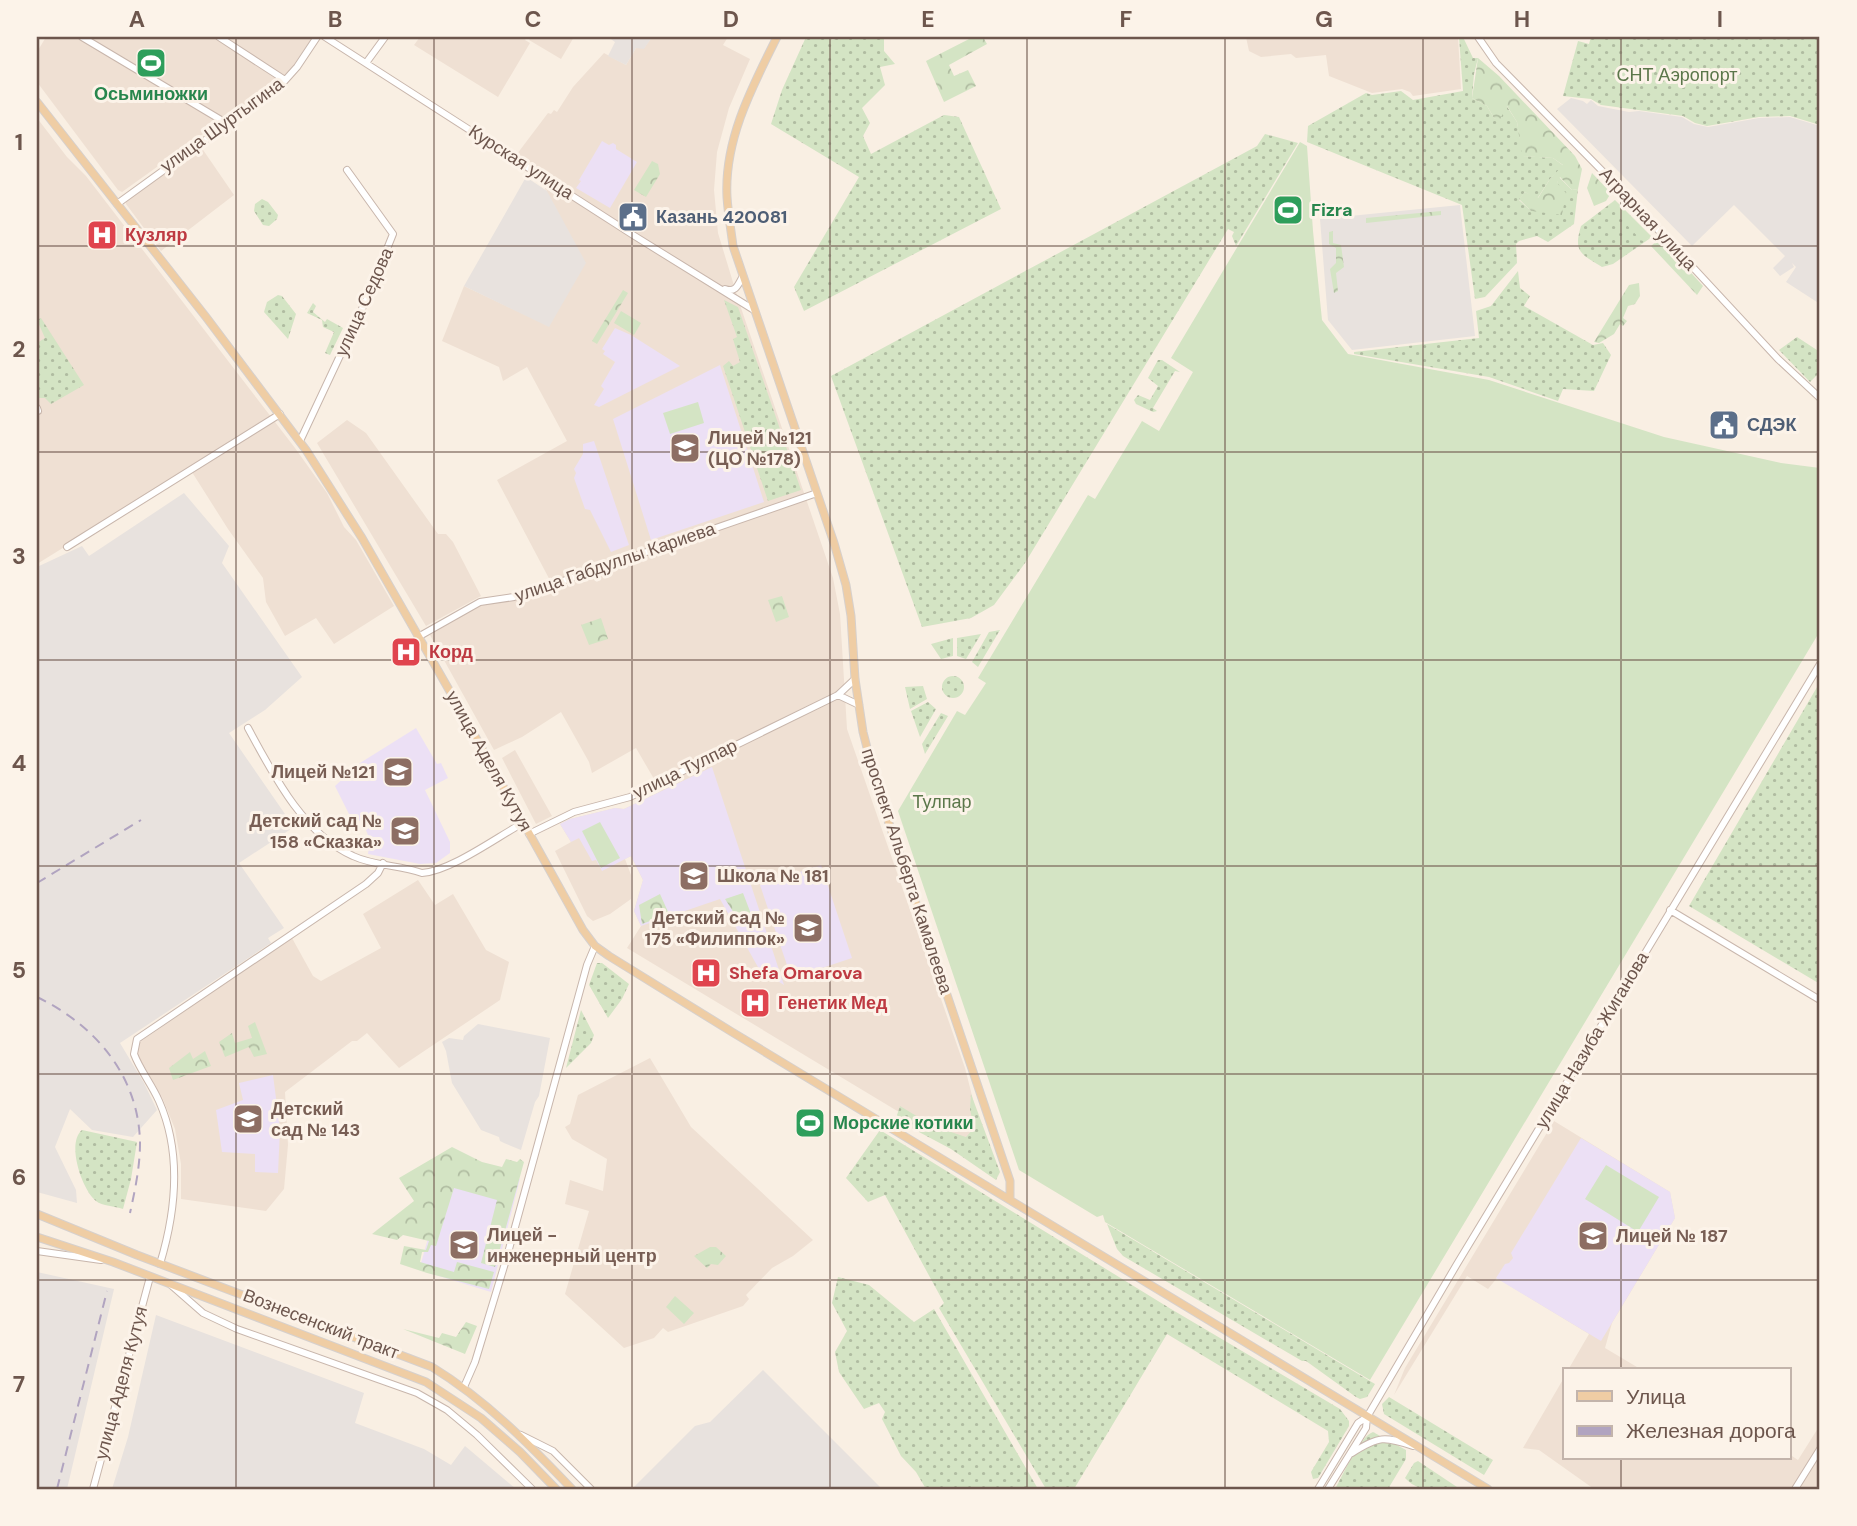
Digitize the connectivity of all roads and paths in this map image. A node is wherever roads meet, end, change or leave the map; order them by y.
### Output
1 (82, 37) edge
2 (219, 37) edge
3 (325, 37) edge
4 (384, 37) edge
5 (777, 37) edge
6 (1478, 37) edge
7 (314, 38) edge
8 (366, 63) junction
9 (285, 80) junction
10 (37, 102) edge
11 (226, 122) junction
12 (347, 170) dead end
13 (117, 204) junction
14 (743, 276) junction
15 (718, 286) junction
16 (754, 310) junction
17 (1820, 398) edge
18 (280, 414) junction
19 (300, 441) junction
20 (817, 493) junction
21 (67, 547) dead end
22 (418, 637) junction
23 (1820, 664) edge
24 (855, 679) junction
25 (838, 695) junction
26 (859, 705) junction
27 (248, 728) dead end
28 (523, 823) junction
29 (530, 834) junction
30 (383, 863) junction
31 (1670, 910) junction
32 (595, 946) junction
33 (1820, 1000) edge
34 (1010, 1200) junction
35 (37, 1214) edge
36 (37, 1237) edge
37 (37, 1251) edge
38 (113, 1262) junction
39 (160, 1264) junction
40 (150, 1277) junction
41 (169, 1283) junction
42 (464, 1387) junction
43 (1367, 1417) junction
44 (519, 1434) junction
45 (1419, 1447) junction
46 (1820, 1448) edge
47 (1350, 1454) junction
48 (93, 1489) edge
49 (532, 1489) edge
50 (555, 1489) edge
51 (572, 1489) edge
52 (591, 1489) edge
53 (1318, 1489) edge
54 (1328, 1489) edge
55 (1489, 1489) edge
56 (1796, 1489) edge

1 - 11 street
2 - 9 street
3 - 8 street, Курская улица
4 - 8 street
5 - 14 main road, проспект Альберта Камалеева
6 - 17 street, Аграрная улица
7 - 9 street, улица Шуртыгина
8 - 15 street, Курская улица
9 - 11 street, улица Шуртыгина
10 - 13 main road, улица Аделя Кутуя
11 - 13 street, улица Шуртыгина
12 - 19 street, улица Седова
13 - 18 main road, улица Аделя Кутуя
14 - 15 street
14 - 16 main road, проспект Альберта Камалеева
15 - 16 street, Курская улица
16 - 20 main road, проспект Альберта Камалеева
18 - 19 main road, улица Аделя Кутуя
18 - 21 street
19 - 22 main road, улица Аделя Кутуя
20 - 22 street, улица Габдуллы Кариева
20 - 24 main road, проспект Альберта Камалеева
22 - 28 main road, улица Аделя Кутуя
23 - 31 street, улица Назиба Жиганова
24 - 25 street, улица Тулпар
24 - 26 main road, проспект Альберта Камалеева
25 - 26 street
25 - 29 street, улица Тулпар
26 - 34 main road, проспект Альберта Камалеева
27 - 30 street
28 - 29 main road, улица Аделя Кутуя
28 - 30 street
29 - 32 main road, улица Аделя Кутуя
30 - 39 street
31 - 33 street
31 - 43 street, улица Назиба Жиганова
32 - 34 main road
32 - 42 street
34 - 43 main road
35 - 39 main road, Вознесенский тракт
36 - 38 main road, Вознесенский тракт
37 - 38 street
38 - 40 main road, Вознесенский тракт
39 - 42 main road, Вознесенский тракт
40 - 41 main road, Вознесенский тракт
40 - 48 street, улица Аделя Кутуя
41 - 49 street
41 - 50 main road, Вознесенский тракт
42 - 44 main road, Вознесенский тракт
43 - 45 main road
43 - 47 street
43 - 53 street
44 - 51 main road, Вознесенский тракт
44 - 52 street
45 - 47 street
45 - 55 main road
46 - 56 street
47 - 54 street

